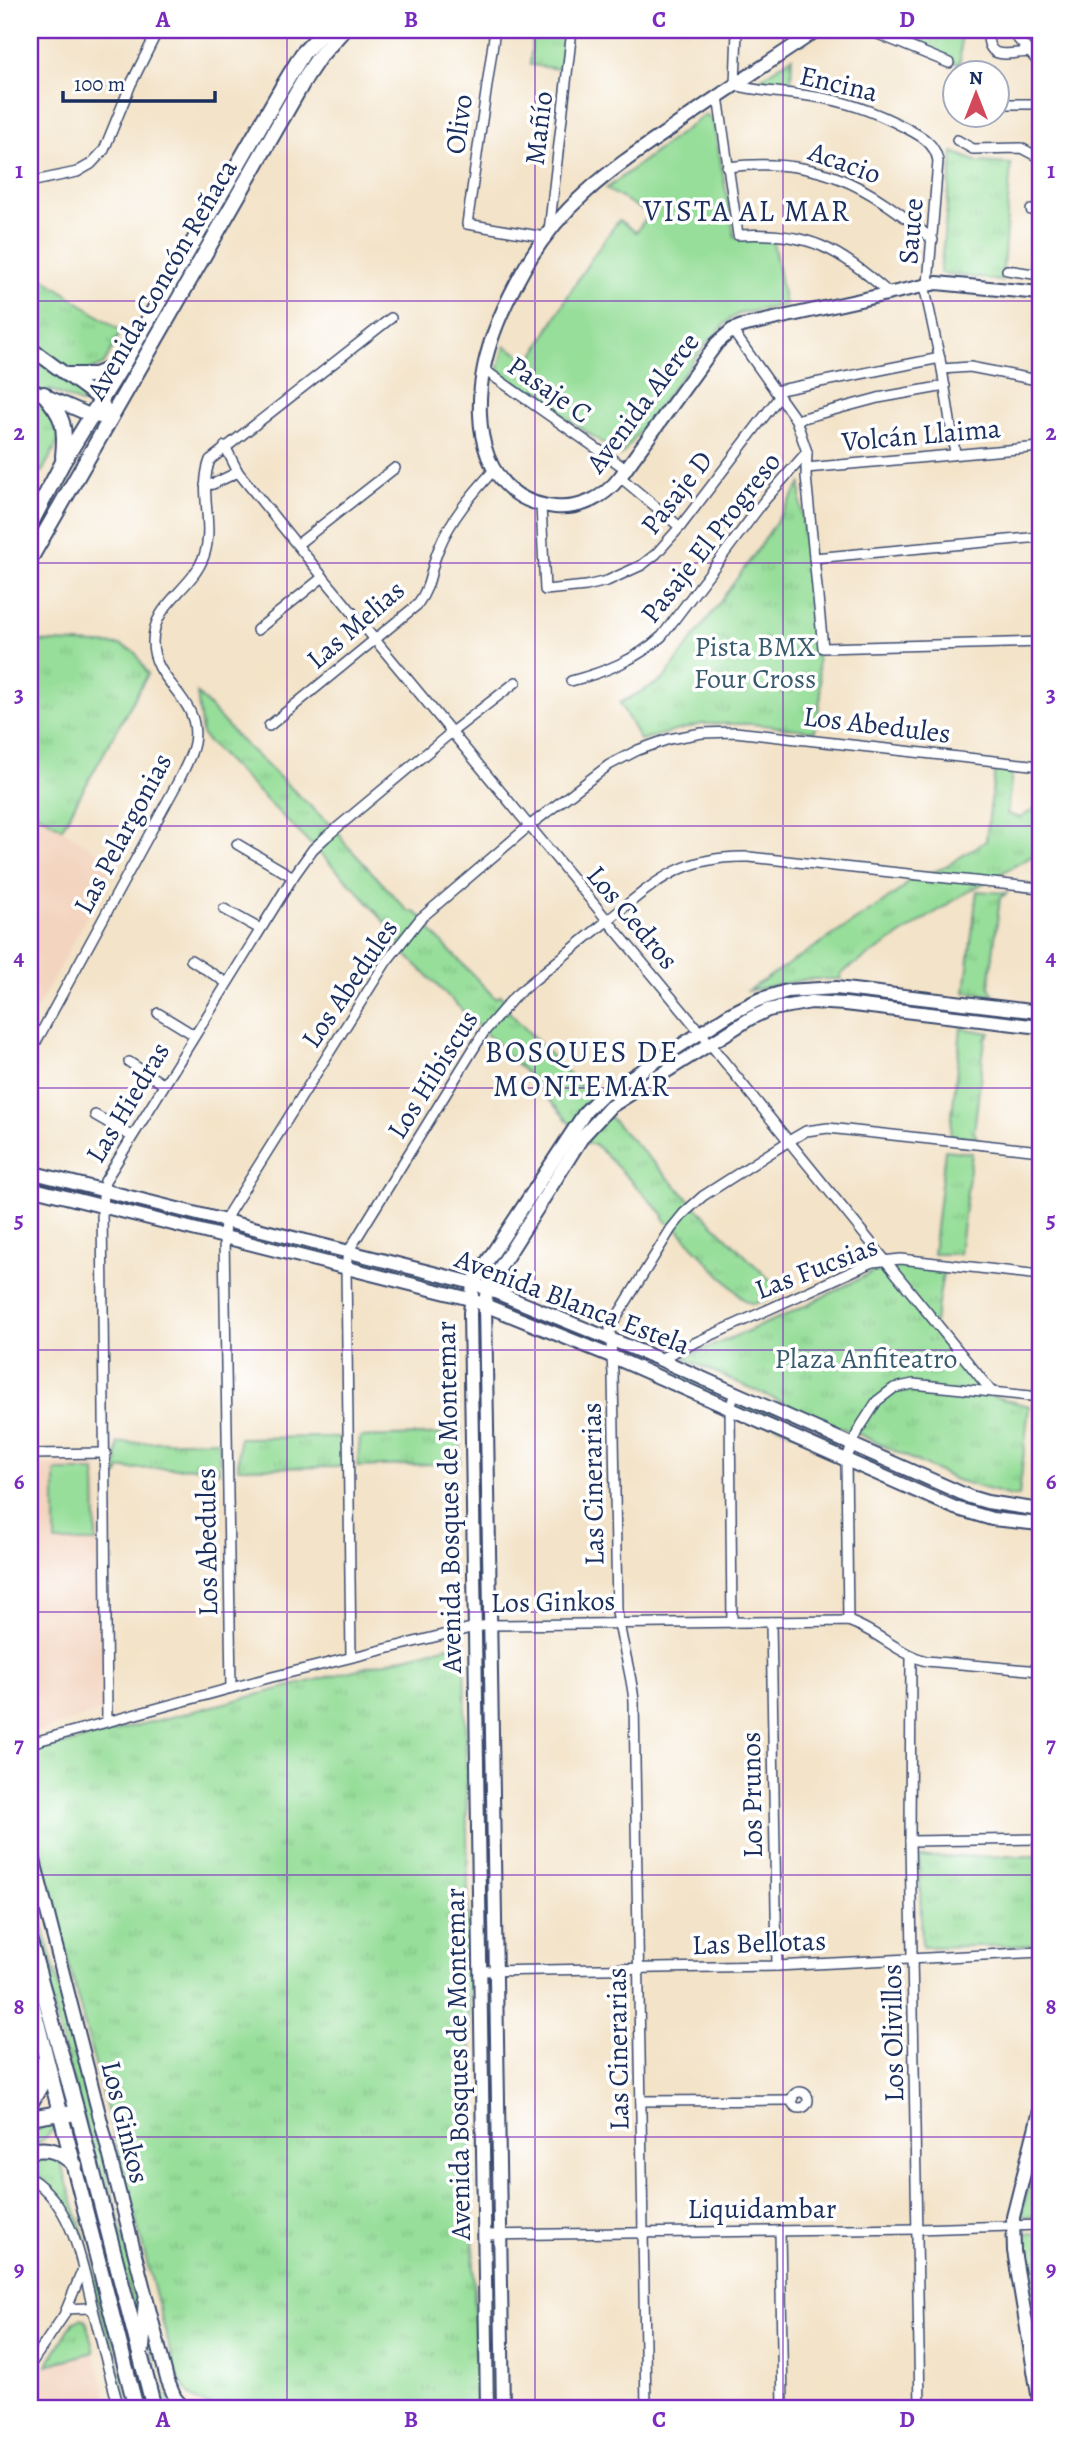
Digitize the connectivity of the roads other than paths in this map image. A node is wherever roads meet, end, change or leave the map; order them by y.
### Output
1 (158, 30) edge
2 (325, 30) edge
3 (343, 30) edge
4 (495, 30) edge
5 (572, 30) edge
6 (737, 30) edge
7 (817, 30) edge
8 (868, 30) edge
9 (988, 30) edge
10 (1010, 30) edge
11 (1030, 52) junction
12 (942, 60) edge
13 (1040, 64) edge
14 (735, 85) junction
15 (718, 96) junction
16 (1010, 104) edge
17 (1040, 104) edge
18 (957, 140) dead end
19 (929, 142) joint
20 (1040, 158) edge
21 (727, 167) junction
22 (31, 180) edge
23 (547, 234) junction
24 (933, 240) junction
25 (1007, 270) dead end
26 (1040, 275) edge
27 (926, 285) junction
28 (889, 293) junction
29 (1040, 293) edge
30 (391, 318) dead end
31 (732, 330) junction
32 (30, 348) edge
33 (940, 358) junction
34 (122, 364) junction
35 (483, 369) junction
36 (942, 369) junction
37 (68, 374) junction
38 (1032, 379) dead end
39 (945, 386) junction
40 (30, 389) edge
41 (44, 394) junction
42 (777, 394) junction
43 (101, 400) junction
44 (92, 416) junction
45 (109, 418) junction
46 (796, 420) junction
47 (225, 446) junction
48 (1040, 447) edge
49 (807, 452) junction
50 (955, 453) junction
51 (63, 462) junction
52 (395, 468) dead end
53 (806, 468) junction
54 (493, 471) junction
55 (238, 472) junction
56 (623, 473) junction
57 (205, 485) junction
58 (541, 505) junction
59 (30, 525) edge
60 (680, 527) junction
61 (1040, 537) edge
62 (298, 544) junction
63 (814, 558) junction
64 (30, 559) edge
65 (323, 577) junction
66 (257, 631) dead end
67 (376, 640) junction
68 (1040, 642) edge
69 (571, 681) dead end
70 (516, 682) dead end
71 (269, 726) dead end
72 (453, 732) junction
73 (1040, 766) edge
74 (529, 826) junction
75 (237, 844) dead end
76 (293, 877) junction
77 (1040, 888) edge
78 (224, 909) dead end
79 (607, 921) junction
80 (260, 929) junction
81 (191, 960) dead end
82 (227, 983) junction
83 (1040, 1012) edge
84 (158, 1013) dead end
85 (1040, 1027) edge
86 (699, 1032) junction
87 (194, 1035) junction
88 (710, 1044) junction
89 (30, 1053) edge
90 (129, 1062) dead end
91 (163, 1084) junction
92 (95, 1115) dead end
93 (131, 1136) junction
94 (789, 1141) junction
95 (1040, 1151) edge
96 (30, 1172) edge
97 (30, 1188) edge
98 (103, 1190) junction
99 (102, 1206) junction
100 (225, 1221) junction
101 (224, 1237) junction
102 (348, 1252) junction
103 (887, 1261) junction
104 (346, 1268) junction
105 (1040, 1275) edge
106 (473, 1283) junction
107 (487, 1287) junction
108 (470, 1298) junction
109 (485, 1304) junction
110 (609, 1339) junction
111 (611, 1356) junction
112 (659, 1359) junction
113 (735, 1392) junction
114 (992, 1392) junction
115 (1040, 1397) edge
116 (730, 1409) junction
117 (852, 1444) junction
118 (106, 1453) junction
119 (30, 1454) edge
120 (846, 1460) junction
121 (1040, 1510) edge
122 (1040, 1524) edge
123 (848, 1621) junction
124 (771, 1622) junction
125 (732, 1623) junction
126 (619, 1624) junction
127 (489, 1625) junction
128 (474, 1628) junction
129 (351, 1656) junction
130 (911, 1657) junction
131 (1040, 1671) edge
132 (231, 1688) junction
133 (107, 1721) junction
134 (30, 1743) edge
135 (1040, 1839) edge
136 (911, 1841) junction
137 (30, 1847) edge
138 (30, 1942) edge
139 (1040, 1952) edge
140 (914, 1958) junction
141 (777, 1966) junction
142 (638, 1969) junction
143 (480, 1971) junction
144 (496, 1971) junction
145 (30, 1995) edge
146 (44, 2048) junction
147 (793, 2100) dead end
148 (641, 2101) junction
149 (30, 2104) edge
150 (1040, 2110) edge
151 (78, 2115) junction
152 (30, 2118) edge
153 (62, 2119) junction
154 (37, 2150) edge
155 (75, 2165) junction
156 (30, 2171) edge
157 (32, 2179) edge
158 (1040, 2225) edge
159 (1012, 2226) junction
160 (917, 2229) junction
161 (780, 2231) junction
162 (643, 2232) junction
163 (500, 2234) junction
164 (484, 2235) junction
165 (83, 2268) junction
166 (146, 2300) junction
167 (66, 2309) junction
168 (93, 2311) junction
169 (141, 2360) junction
170 (30, 2365) edge
171 (1040, 2406) edge
172 (119, 2408) edge
173 (136, 2408) edge
174 (154, 2408) edge
175 (184, 2408) edge
176 (487, 2408) edge
177 (503, 2408) edge
178 (646, 2408) edge
179 (783, 2408) edge
180 (920, 2408) edge

1 - 22 street
2 - 34 main road, Avenida Concón Reñaca
3 - 45 main road, Avenida Concón Reñaca
4 - 23 street, Olivo
5 - 23 street, Mañío
6 - 14 street
7 - 14 street
8 - 12 street
9 - 11 street
10 - 11 street
11 - 13 street
14 - 15 street
14 - 19 street, Encina
15 - 21 street
15 - 23 street
16 - 17 street
18 - 20 street
19 - 24 street, Sauce
21 - 24 street, Acacio
21 - 28 street
23 - 35 street
24 - 27 street, Sauce
25 - 26 street
27 - 28 street, Avenida Alerce
27 - 29 street, Avenida Alerce
27 - 33 street, Sauce
28 - 31 street, Avenida Alerce
30 - 47 street, Las Pelargonias
31 - 42 street
31 - 56 street, Avenida Alerce
32 - 37 street
33 - 36 street, Sauce
33 - 42 street
34 - 37 main road
34 - 43 main road, Avenida Concón Reñaca
35 - 54 street
35 - 56 street, Pasaje C
36 - 38 street
36 - 39 street, Sauce
37 - 43 street
39 - 46 street
39 - 50 street, Sauce
40 - 41 street
41 - 44 street
41 - 51 main road
42 - 46 street
42 - 60 street, Pasaje D
43 - 44 main road, Avenida Concón Reñaca
43 - 45 street
44 - 45 street
44 - 51 main road, Avenida Concón Reñaca
45 - 64 main road, Avenida Concón Reñaca
46 - 49 street
47 - 55 street, Los Cedros
47 - 57 street, Las Pelargonias
48 - 50 street, Volcán Llaima
49 - 53 street
49 - 69 street, Pasaje El Progreso
50 - 53 street, Volcán Llaima
51 - 59 main road, Avenida Concón Reñaca
52 - 62 street
53 - 63 street
54 - 58 street, Avenida Alerce
54 - 67 street, Las Melias
55 - 57 street
55 - 62 street, Los Cedros
56 - 58 street, Avenida Alerce
56 - 60 street, Pasaje C
57 - 89 street, Las Pelargonias
58 - 60 street, Pasaje D
61 - 63 street
62 - 65 street, Los Cedros
63 - 68 street
65 - 66 street
65 - 67 street, Los Cedros
67 - 71 street, Las Melias
67 - 72 street, Los Cedros
70 - 72 street, Las Hiedras
72 - 74 street, Los Cedros
72 - 76 street, Las Hiedras
73 - 74 street, Los Abedules
74 - 79 street, Los Cedros
74 - 100 street, Los Abedules
75 - 76 street
76 - 80 street, Las Hiedras
77 - 79 street, Los Hibiscus
78 - 80 street
79 - 86 street, Los Cedros
79 - 102 street, Los Hibiscus
80 - 82 street, Las Hiedras
81 - 82 street
82 - 87 street, Las Hiedras
83 - 86 street, Avenida Bosques de Montemar
84 - 87 street
85 - 88 street, Avenida Bosques de Montemar
86 - 88 street, Los Cedros
86 - 106 street, Avenida Bosques de Montemar
87 - 91 street, Las Hiedras
88 - 94 street, Los Cedros
88 - 107 street, Avenida Bosques de Montemar
90 - 91 street
91 - 93 street, Las Hiedras
92 - 93 street
93 - 98 street, Las Hiedras
94 - 95 street, Las Cinerarias
94 - 103 street, Los Cedros
94 - 110 street, Las Cinerarias
96 - 98 street, Avenida Blanca Estela
97 - 99 street, Avenida Blanca Estela
98 - 99 street, Las Hiedras
98 - 100 street, Avenida Blanca Estela
99 - 101 street, Avenida Blanca Estela
99 - 118 street, Las Hiedras
100 - 101 street, Los Abedules
100 - 102 street, Avenida Blanca Estela
101 - 104 street, Avenida Blanca Estela
101 - 132 street, Los Abedules
102 - 104 street, Los Hibiscus
102 - 106 street, Avenida Blanca Estela
103 - 105 street, Las Fucsias
103 - 112 street, Las Fucsias
103 - 114 street, Los Cedros
104 - 108 street, Avenida Blanca Estela
104 - 129 street, Los Hibiscus
106 - 107 street, Avenida Blanca Estela
106 - 108 street, Avenida Bosques de Montemar
107 - 109 street, Avenida Bosques de Montemar
107 - 110 street, Avenida Blanca Estela
108 - 109 street, Avenida Blanca Estela
108 - 128 street, Avenida Bosques de Montemar
109 - 111 street, Avenida Blanca Estela
109 - 127 street, Avenida Bosques de Montemar
110 - 111 street, Las Cinerarias
110 - 112 street, Avenida Blanca Estela
111 - 116 street, Avenida Blanca Estela
111 - 126 street, Las Cinerarias
112 - 113 street, Avenida Blanca Estela
113 - 116 street
113 - 117 street, Avenida Blanca Estela
114 - 115 street
114 - 117 street
116 - 120 street, Avenida Blanca Estela
116 - 125 street
117 - 120 street
117 - 121 street, Avenida Blanca Estela
118 - 119 street
118 - 133 street, Las Hiedras
120 - 122 street, Avenida Blanca Estela
120 - 123 street
123 - 124 street, Los Ginkos
123 - 130 street, Los Ginkos
124 - 125 street, Los Ginkos
124 - 141 street, Los Prunos
125 - 126 street, Los Ginkos
126 - 127 street, Los Ginkos
126 - 142 street, Las Cinerarias
127 - 128 street, Los Ginkos
127 - 144 street, Avenida Bosques de Montemar
128 - 129 street, Los Ginkos
128 - 143 street, Avenida Bosques de Montemar
129 - 132 street, Los Ginkos
130 - 131 street, Los Ginkos
130 - 136 street, Los Olivillos
132 - 133 street, Los Ginkos
133 - 134 street, Los Ginkos
135 - 136 street
136 - 140 street, Los Olivillos
137 - 166 street, Los Ginkos
138 - 151 main road
139 - 140 street, Las Bellotas
140 - 141 street, Las Bellotas
140 - 160 street, Los Olivillos
141 - 142 street, Las Bellotas
142 - 144 street, Las Bellotas
142 - 148 street, Las Cinerarias
143 - 144 street, Las Bellotas
143 - 164 street, Avenida Bosques de Montemar
144 - 163 street, Avenida Bosques de Montemar
145 - 146 main road
146 - 149 main road
146 - 153 main road
147 - 148 street
148 - 162 street, Las Cinerarias
150 - 159 street
151 - 153 main road
151 - 169 main road
152 - 153 main road
153 - 154 main road
153 - 155 main road
154 - 155 main road
155 - 173 main road
156 - 157 street
157 - 165 street
158 - 159 street, Liquidambar
159 - 160 street, Liquidambar
159 - 171 street
160 - 161 street, Liquidambar
160 - 180 street, Los Olivillos
161 - 162 street, Liquidambar
161 - 179 street
162 - 163 street, Liquidambar
162 - 178 street, Las Cinerarias
163 - 164 street, Liquidambar
163 - 177 street, Avenida Bosques de Montemar
164 - 176 street, Avenida Bosques de Montemar
165 - 167 street
165 - 168 street
166 - 169 main road
166 - 175 street, Los Ginkos
167 - 168 street
167 - 170 street
168 - 172 street
169 - 174 main road

